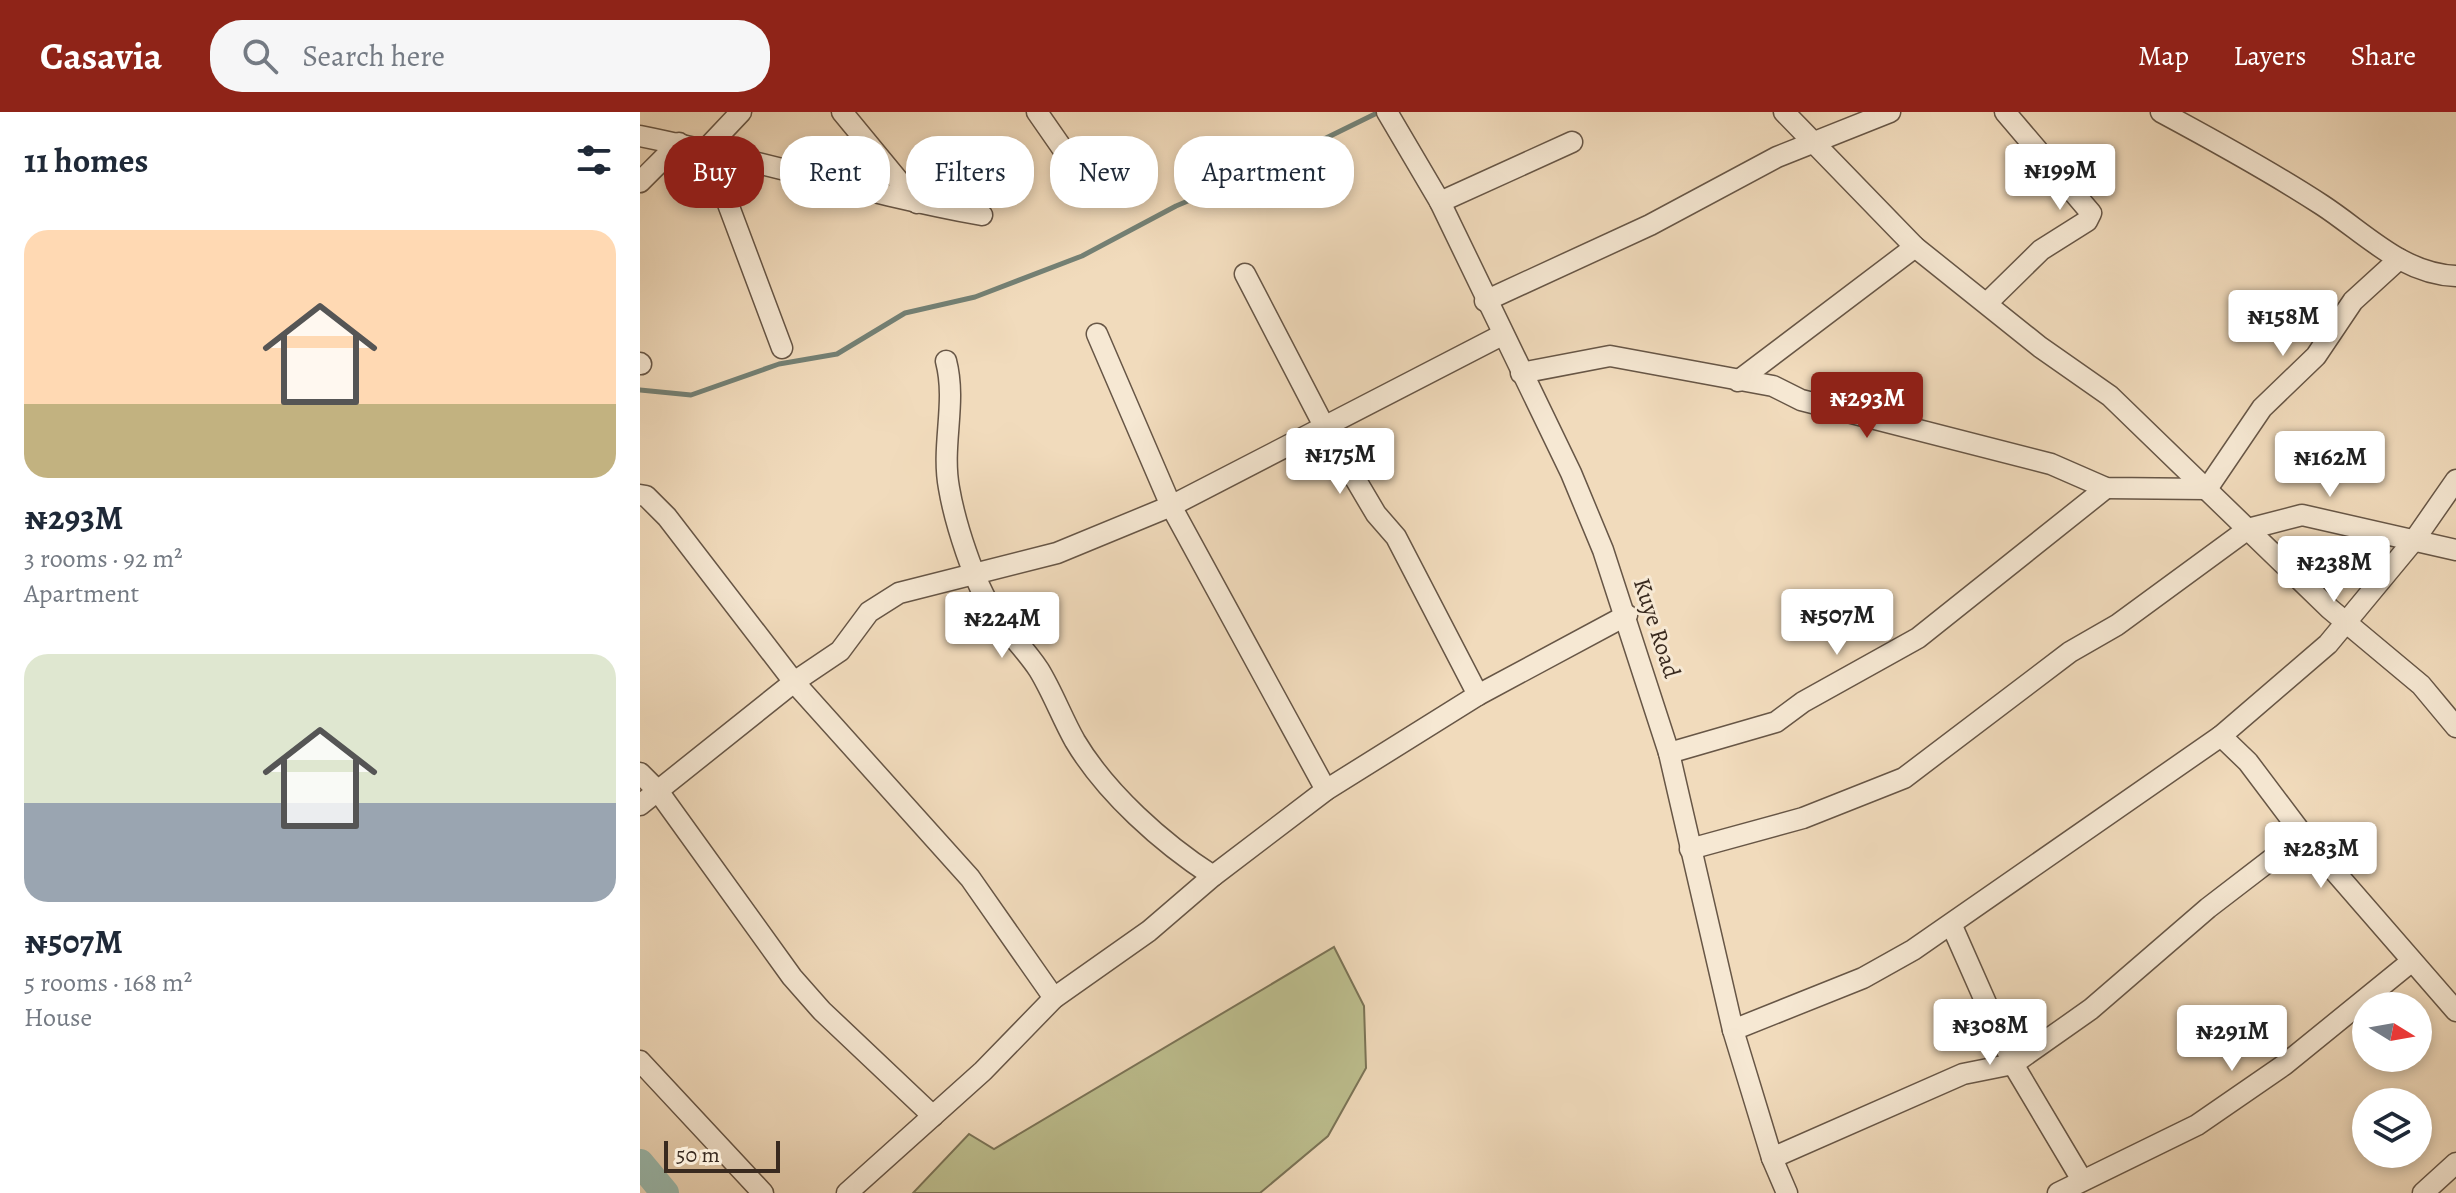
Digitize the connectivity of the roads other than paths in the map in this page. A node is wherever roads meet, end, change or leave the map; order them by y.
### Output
1 (741, 112) edge
2 (842, 112) edge
3 (1037, 112) edge
4 (1387, 112) edge
5 (1784, 112) edge
6 (1890, 112) edge
7 (2005, 112) edge
8 (2161, 112) edge
9 (640, 136) edge
10 (718, 136) edge
11 (1054, 136) edge
12 (664, 140) edge
13 (1572, 142) dead end
14 (1814, 145) junction
15 (664, 158) edge
16 (764, 165) edge
17 (640, 182) edge
18 (906, 190) edge
19 (906, 200) edge
20 (1440, 202) junction
21 (730, 208) edge
22 (944, 208) edge
23 (982, 215) dead end
24 (1915, 247) junction
25 (2399, 259) junction
26 (1245, 274) dead end
27 (2456, 276) edge
28 (1485, 301) junction
29 (1988, 302) junction
30 (1097, 334) dead end
31 (1502, 335) junction
32 (782, 348) dead end
33 (946, 361) dead end
34 (1521, 373) junction
35 (1738, 381) junction
36 (1324, 426) junction
37 (2456, 480) edge
38 (2106, 488) junction
39 (2207, 489) junction
40 (640, 495) edge
41 (1171, 506) junction
42 (2248, 529) junction
43 (2415, 539) junction
44 (2456, 550) edge
45 (975, 572) junction
46 (1627, 615) junction
47 (2348, 621) junction
48 (794, 682) junction
49 (1478, 695) junction
50 (2456, 727) edge
51 (2221, 736) junction
52 (1669, 753) junction
53 (640, 773) edge
54 (1326, 790) junction
55 (658, 791) junction
56 (640, 805) edge
57 (2303, 835) junction
58 (1690, 849) junction
59 (1213, 876) junction
60 (1952, 926) junction
61 (2412, 961) junction
62 (1054, 998) junction
63 (2456, 1011) edge
64 (1733, 1030) junction
65 (640, 1061) edge
66 (2013, 1064) junction
67 (933, 1116) junction
68 (1772, 1158) junction
69 (2456, 1163) edge
70 (2082, 1180) junction
71 (763, 1193) edge
72 (847, 1193) edge
73 (1787, 1193) edge
74 (2058, 1193) edge
75 (2423, 1193) edge

1 - 10 street
2 - 18 street
3 - 11 street
4 - 20 street, Kuye Road
5 - 14 street
6 - 14 street
7 - 29 street
8 - 25 street
9 - 12 street
13 - 20 street
14 - 24 street
14 - 28 street
15 - 17 street
16 - 19 street
20 - 28 street, Kuye Road
21 - 32 street
22 - 23 street
24 - 29 street
24 - 35 street
25 - 27 street
25 - 39 street
26 - 36 street
28 - 31 street, Kuye Road
29 - 39 street
30 - 41 street
31 - 34 street, Kuye Road
31 - 36 street
33 - 45 street
34 - 35 street
34 - 46 street, Kuye Road
35 - 38 street
36 - 41 street
36 - 49 street
37 - 43 street
38 - 39 street
38 - 52 street
39 - 42 street
40 - 48 street
41 - 45 street
41 - 54 street
42 - 43 street
42 - 47 street
42 - 58 street
43 - 44 street
43 - 47 street
45 - 48 street
45 - 59 street
46 - 49 street
46 - 52 street, Kuye Road
47 - 50 street
47 - 51 street
48 - 55 street
48 - 62 street
49 - 54 street
51 - 57 street
51 - 60 street
52 - 58 street, Kuye Road
53 - 55 street
54 - 59 street
55 - 56 street
55 - 67 street
57 - 61 street
57 - 66 street
58 - 64 street, Kuye Road
59 - 62 street
60 - 64 street
60 - 66 street
61 - 63 street
61 - 70 street
62 - 67 street
64 - 68 street, Kuye Road
65 - 71 street
66 - 68 street
66 - 70 street
67 - 72 street
68 - 73 street, Kuye Road
69 - 75 street
70 - 74 street

